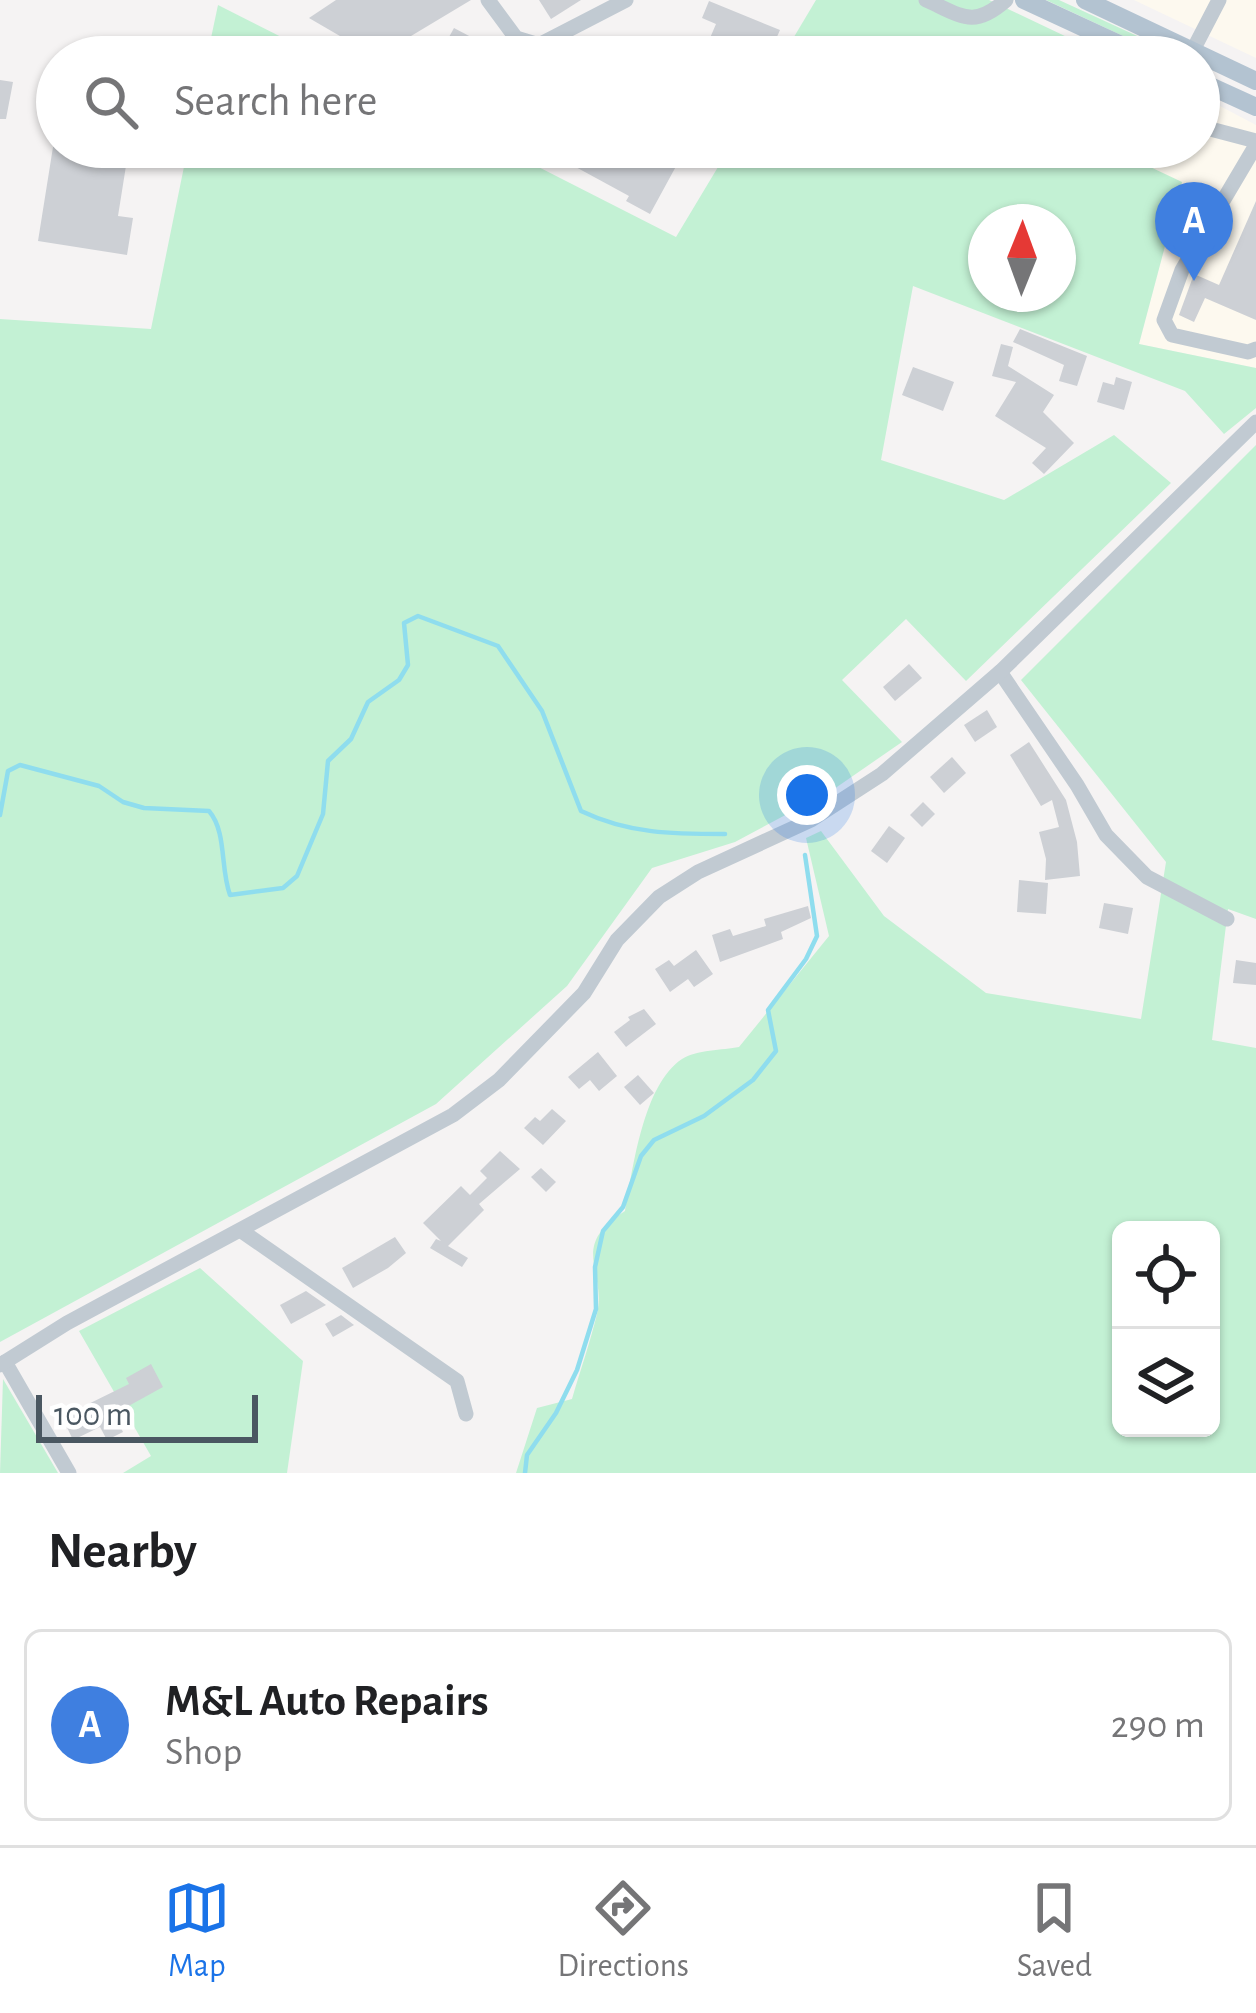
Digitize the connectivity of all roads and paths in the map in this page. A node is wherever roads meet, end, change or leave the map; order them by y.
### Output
1 (488, 0) edge
2 (626, 0) edge
3 (926, 0) edge
4 (1006, 0) edge
5 (1024, 0) edge
6 (1085, 0) edge
7 (1219, 0) edge
8 (515, 36) edge
9 (556, 36) edge
10 (1102, 36) edge
11 (1159, 36) edge
12 (1200, 36) edge
13 (1220, 65) edge
14 (1256, 81) edge
15 (1220, 91) edge
16 (1256, 107) edge
17 (1220, 133) edge
18 (1256, 145) edge
19 (1256, 349) edge
20 (1256, 422) edge
21 (1000, 672) junction
22 (1227, 919) dead end
23 (243, 1232) junction
24 (3, 1363) edge
25 (466, 1414) dead end
26 (69, 1473) edge

1 - 8 street
2 - 9 street
3 - 4 street
5 - 10 main road
6 - 11 main road
7 - 12 street
13 - 14 main road
15 - 16 main road
17 - 18 street
18 - 19 street
20 - 21 street
21 - 22 street
21 - 23 street
23 - 24 street
23 - 25 street
24 - 26 street

